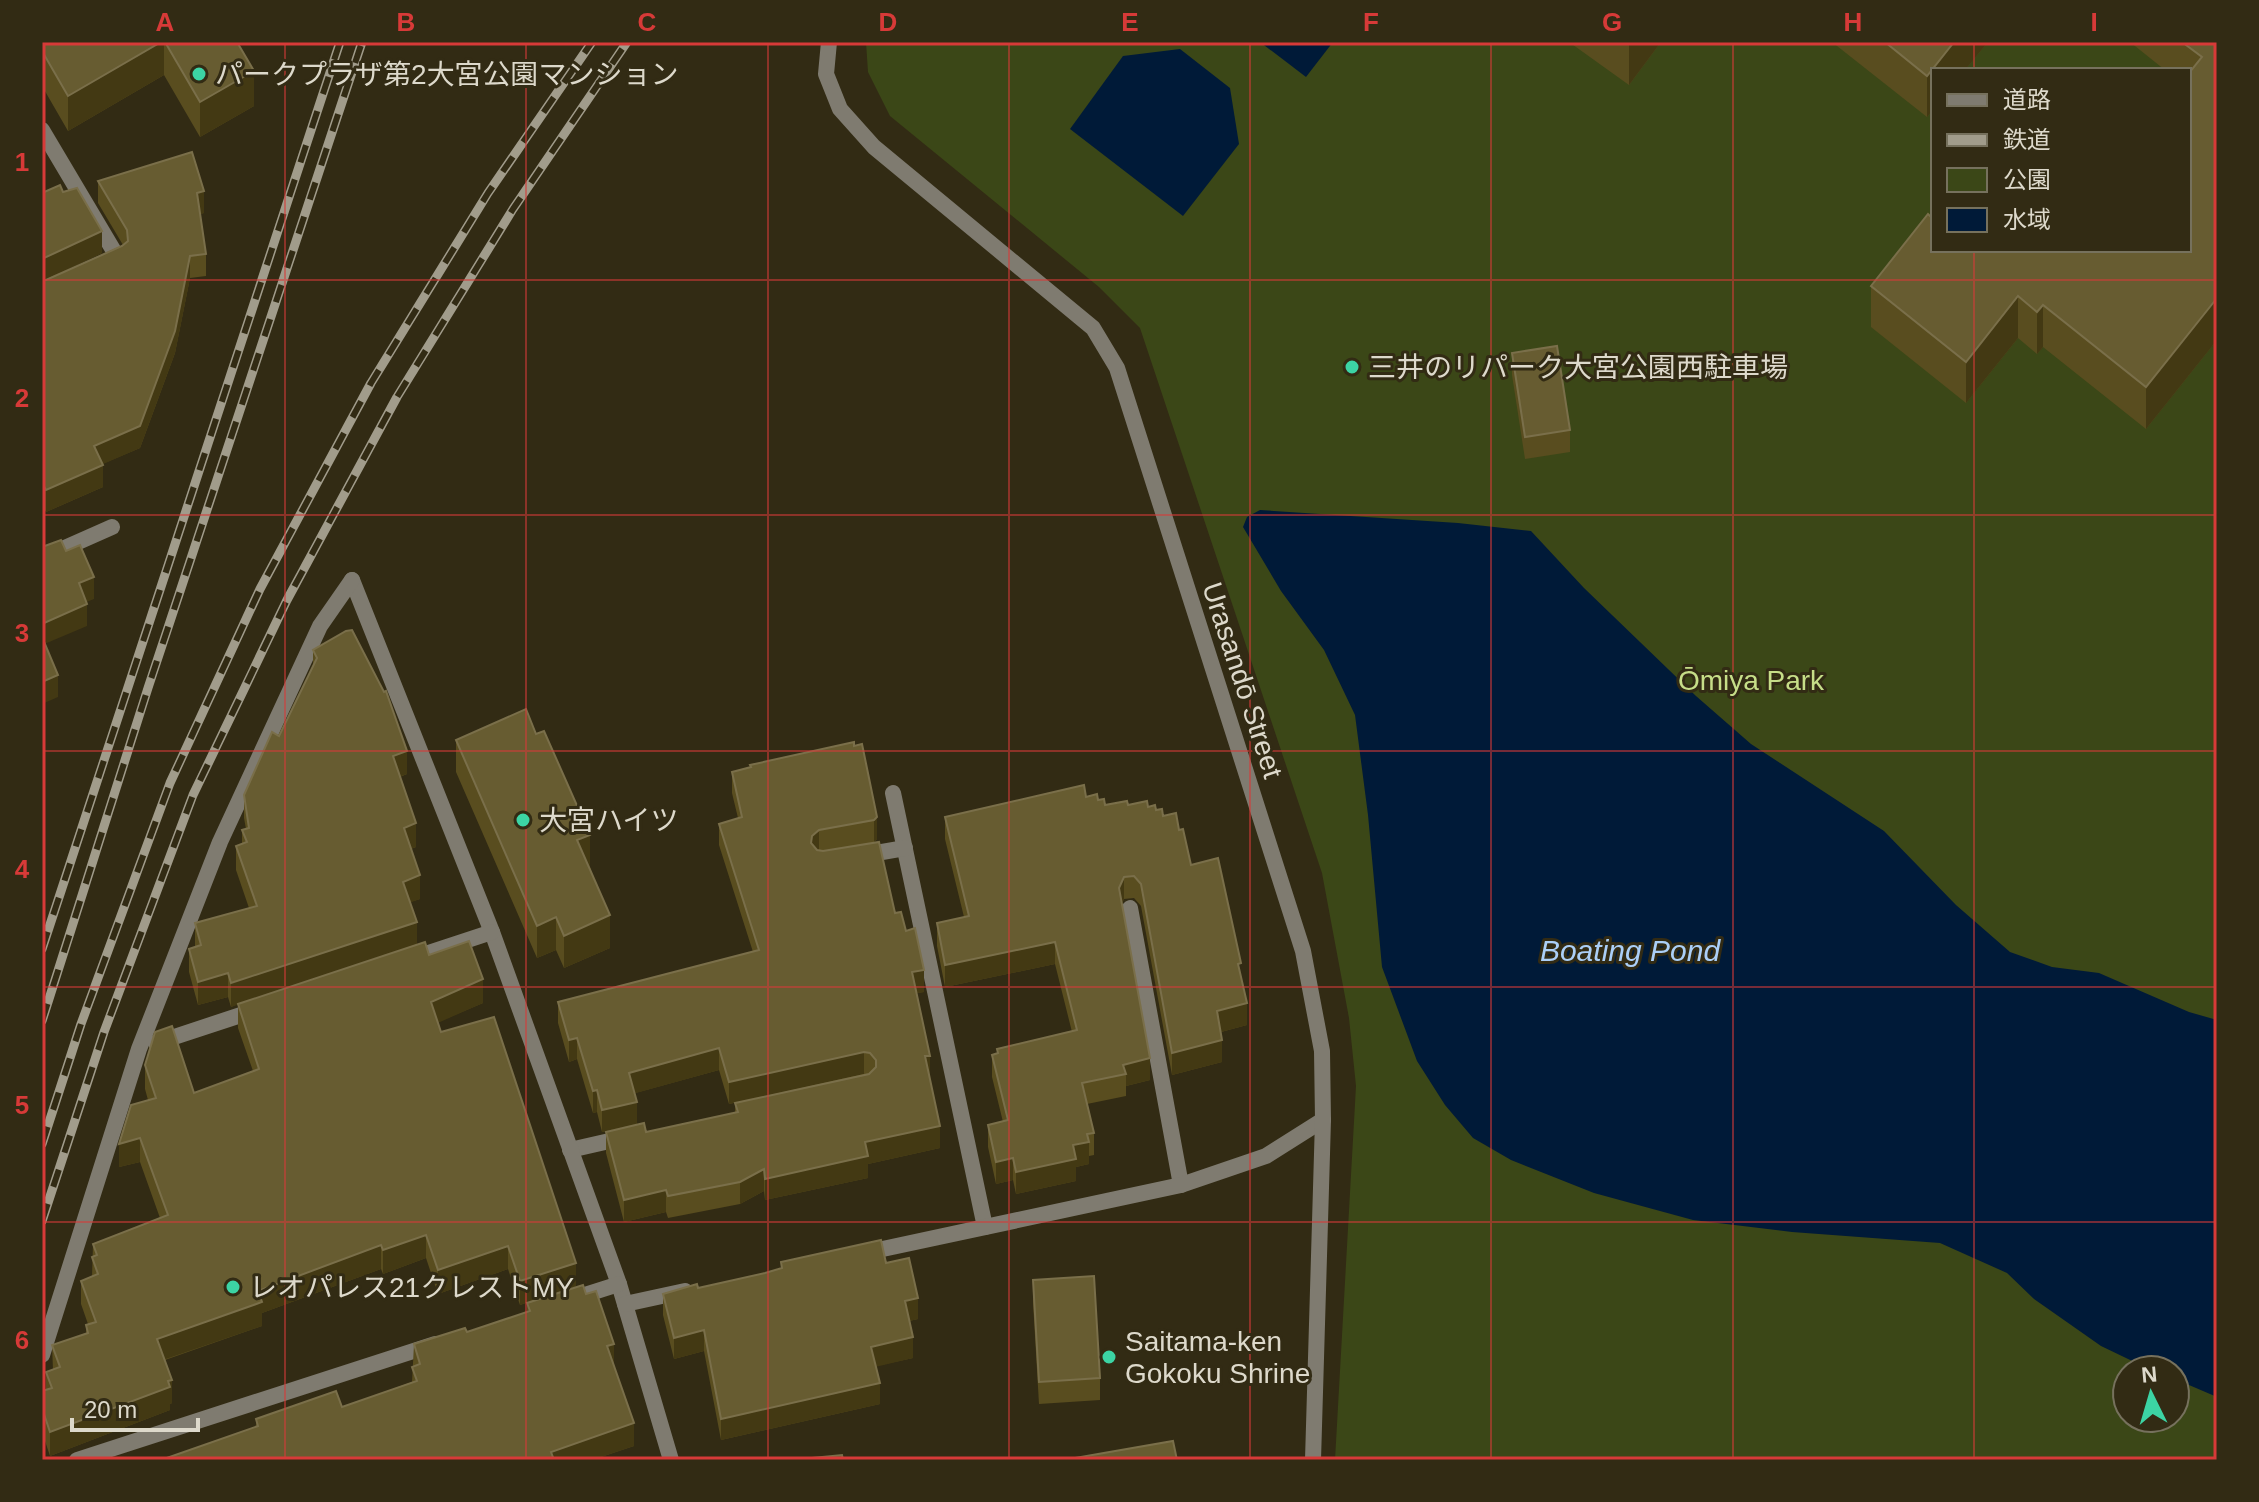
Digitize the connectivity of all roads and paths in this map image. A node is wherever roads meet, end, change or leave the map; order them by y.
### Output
1 (829, 42) edge
2 (42, 130) edge
3 (93, 269) edge
4 (112, 527) dead end
5 (42, 558) edge
6 (893, 793) dead end
7 (905, 848) junction
8 (836, 859) edge
9 (1130, 908) dead end
10 (492, 932) junction
11 (389, 966) edge
12 (271, 1005) edge
13 (139, 1049) junction
14 (1323, 1120) junction
15 (648, 1133) edge
16 (570, 1150) junction
17 (1181, 1185) junction
18 (985, 1227) junction
19 (844, 1257) edge
20 (619, 1284) junction
21 (703, 1287) edge
22 (566, 1301) edge
23 (625, 1304) junction
24 (448, 1340) edge
25 (42, 1355) edge
26 (77, 1460) edge
27 (671, 1460) edge
28 (1313, 1460) edge

1 - 14 street, Urasandō Street
2 - 3 street
4 - 5 street
6 - 7 street
7 - 8 street
7 - 18 street
9 - 17 street
10 - 11 street
10 - 13 street
10 - 16 street
12 - 13 street
13 - 25 street
14 - 17 street
14 - 28 street, Urasandō Street
15 - 16 street
16 - 20 street
17 - 18 street
18 - 19 street
20 - 22 street
20 - 23 street
21 - 23 street
23 - 27 street
24 - 26 street

